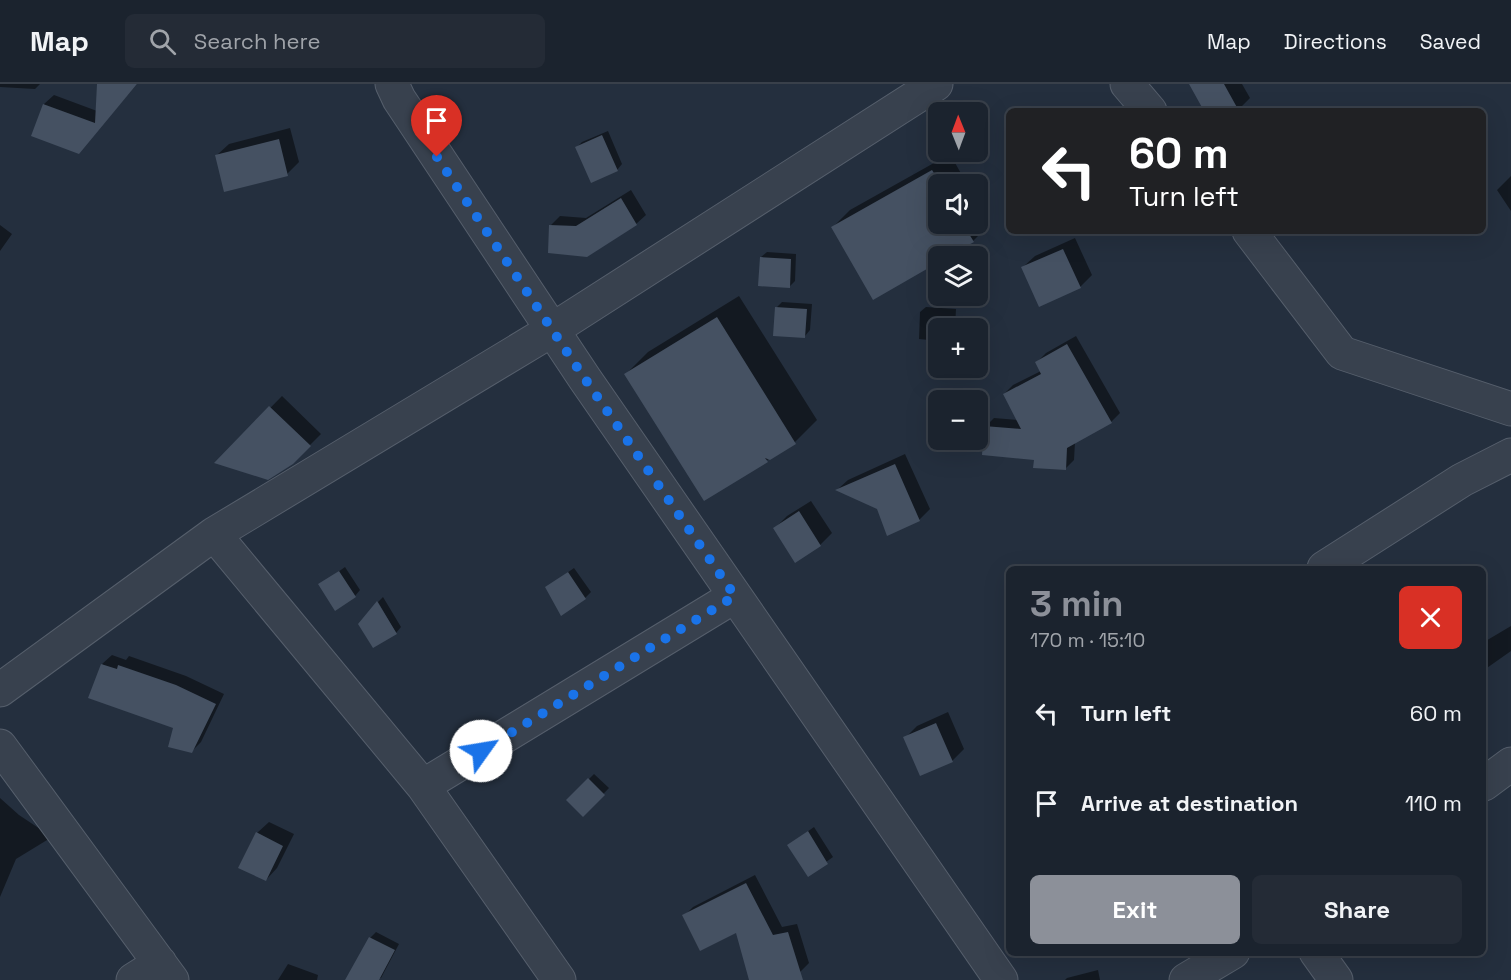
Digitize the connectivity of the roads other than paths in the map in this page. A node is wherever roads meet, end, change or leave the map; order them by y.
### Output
1 (392, 84) edge
2 (936, 84) edge
3 (1128, 84) edge
4 (1148, 108) edge
5 (1251, 234) edge
6 (552, 330) junction
7 (1511, 409) edge
8 (1511, 455) edge
9 (214, 534) junction
10 (1327, 566) edge
11 (735, 596) junction
12 (0, 690) edge
13 (0, 746) edge
14 (1511, 764) edge
15 (1486, 782) edge
16 (423, 786) junction
17 (1226, 956) edge
18 (1319, 956) edge
19 (155, 974) edge
20 (558, 980) edge
21 (1001, 980) edge
22 (1186, 980) edge
23 (1336, 980) edge

1 - 6 street
2 - 6 street
3 - 4 street
5 - 7 street
6 - 9 street
6 - 11 street
8 - 10 street
9 - 12 street
9 - 16 street
11 - 16 street
11 - 21 street
13 - 19 street
14 - 15 street
16 - 20 street
17 - 22 street
18 - 23 street

